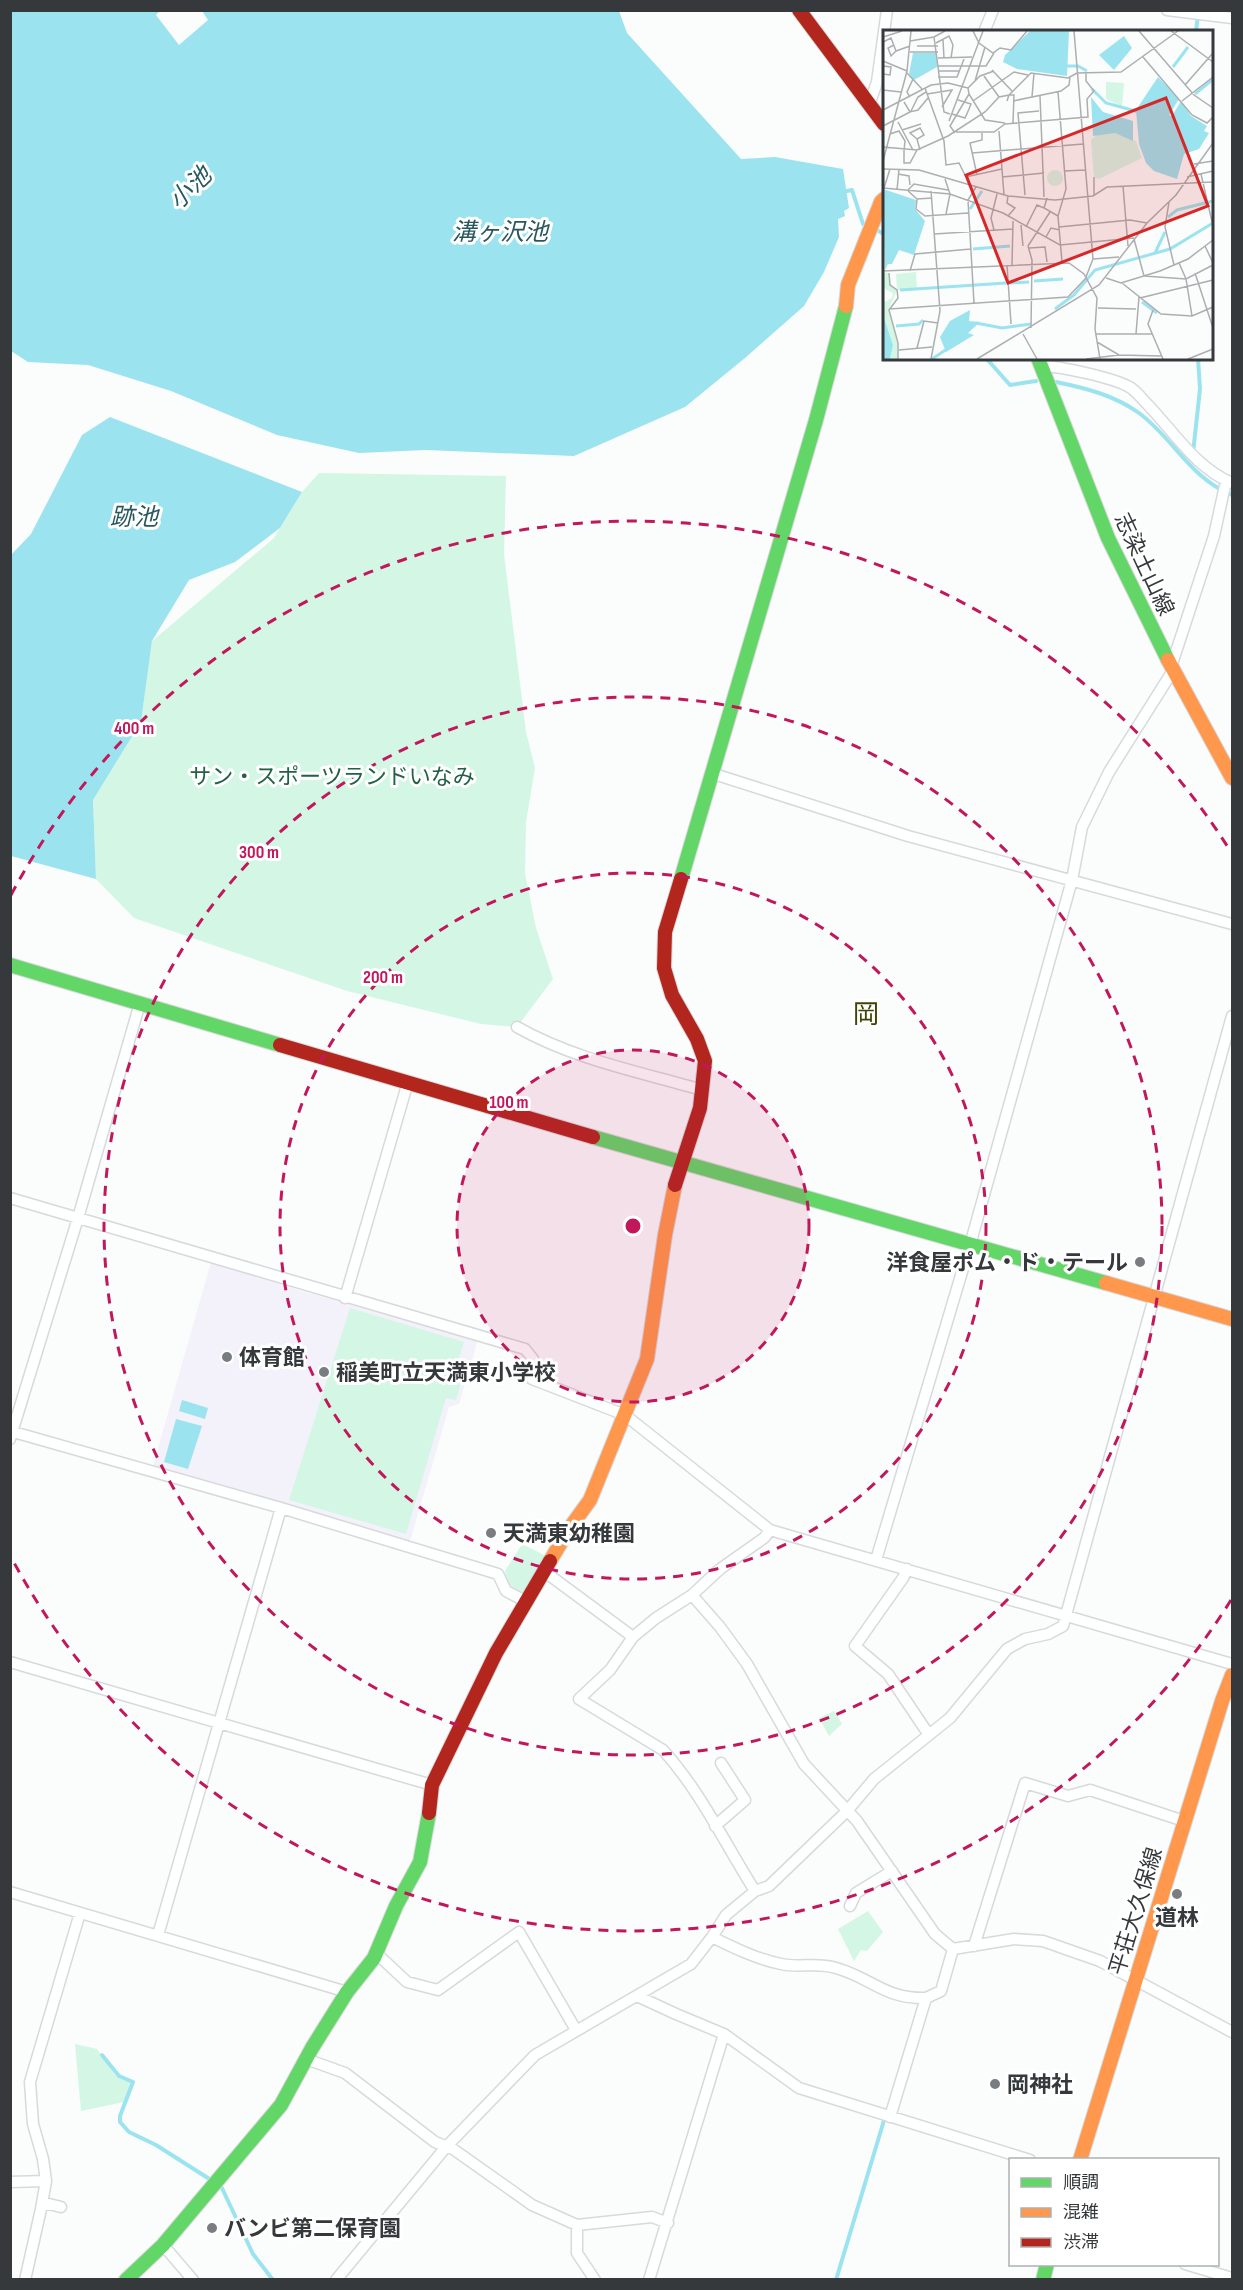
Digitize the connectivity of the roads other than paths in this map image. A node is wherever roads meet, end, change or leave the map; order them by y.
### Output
1 (799, 10) edge
2 (887, 10) edge
3 (993, 10) edge
4 (1167, 10) edge
5 (1233, 18) edge
6 (884, 30) edge
7 (985, 30) edge
8 (883, 39) edge
9 (869, 105) junction
10 (883, 122) edge
11 (883, 202) edge
12 (1039, 362) edge
13 (1228, 483) edge
14 (1172, 670) junction
15 (711, 773) junction
16 (1233, 778) edge
17 (1072, 880) junction
18 (1233, 924) edge
19 (10, 965) edge
20 (140, 1003) junction
21 (1233, 1016) edge
22 (518, 1027) dead end
23 (408, 1082) junction
24 (702, 1090) junction
25 (681, 1163) junction
26 (10, 1198) edge
27 (78, 1218) junction
28 (970, 1245) junction
29 (1153, 1296) junction
30 (345, 1298) junction
31 (1233, 1319) edge
32 (625, 1415) junction
33 (11, 1434) edge
34 (281, 1508) junction
35 (770, 1530) junction
36 (876, 1560) junction
37 (907, 1569) junction
38 (545, 1572) junction
39 (692, 1595) junction
40 (525, 1601) junction
41 (1065, 1614) junction
42 (633, 1636) junction
43 (10, 1662) edge
44 (1233, 1664) edge
45 (1233, 1676) edge
46 (219, 1723) junction
47 (929, 1735) junction
48 (721, 1763) dead end
49 (432, 1785) junction
50 (847, 1811) junction
51 (1184, 1821) junction
52 (715, 1826) junction
53 (892, 1871) junction
54 (755, 1891) junction
55 (10, 1892) edge
56 (850, 1906) dead end
57 (80, 1913) junction
58 (158, 1935) junction
59 (712, 1937) junction
60 (974, 1946) junction
61 (953, 1949) junction
62 (376, 1953) junction
63 (1135, 1981) junction
64 (347, 1992) junction
65 (637, 1996) junction
66 (926, 1998) junction
67 (576, 2030) junction
68 (1233, 2032) edge
69 (724, 2034) junction
70 (306, 2059) junction
71 (890, 2117) junction
72 (446, 2147) junction
73 (1023, 2158) edge
74 (1081, 2158) edge
75 (46, 2181) junction
76 (10, 2182) edge
77 (42, 2206) junction
78 (61, 2206) dead end
79 (668, 2223) junction
80 (577, 2225) junction
81 (164, 2245) junction
82 (1189, 2266) edge
83 (1233, 2278) edge
84 (25, 2280) edge
85 (126, 2280) edge
86 (193, 2280) edge
87 (336, 2280) edge
88 (594, 2280) edge
89 (649, 2280) edge

1 - 9 street
2 - 6 street
3 - 7 street
4 - 5 street
8 - 9 street
9 - 10 street
11 - 15 street
12 - 13 street
12 - 14 street, 志染土山線
13 - 14 street
14 - 16 street, 志染土山線
14 - 17 street
15 - 17 street
15 - 24 street
17 - 18 street
17 - 28 street
19 - 20 street
20 - 23 street
20 - 27 street
21 - 29 street
22 - 24 street
23 - 25 street
23 - 30 street
24 - 25 street
25 - 28 street
25 - 32 street
26 - 27 street
27 - 30 street
27 - 33 street
28 - 29 street
28 - 36 street
29 - 31 street
29 - 41 street
30 - 32 street
32 - 35 street
32 - 38 street
33 - 34 street
34 - 40 street
34 - 46 street
35 - 36 street
35 - 39 street
36 - 37 street
37 - 41 street
37 - 47 street
38 - 40 street
38 - 42 street
39 - 42 street
39 - 50 street
40 - 49 street
41 - 44 street
41 - 47 street
42 - 52 street
43 - 46 street
45 - 51 street, 平荘大久保線
46 - 49 street
46 - 58 street
47 - 50 street
48 - 52 street
49 - 62 street
50 - 53 street
50 - 54 street
51 - 60 street
51 - 63 street, 平荘大久保線
52 - 54 street
53 - 56 street
53 - 61 street
54 - 59 street
55 - 57 street
57 - 58 street
57 - 75 street
58 - 64 street
59 - 65 street
59 - 66 street
60 - 61 street
60 - 63 street
61 - 66 street
62 - 64 street
62 - 67 street
63 - 68 street
63 - 74 street, 平荘大久保線
64 - 70 street
65 - 67 street
65 - 69 street
66 - 71 street
67 - 72 street
69 - 71 street
69 - 79 street
70 - 72 street
70 - 81 street
71 - 73 street
72 - 80 street
72 - 87 street
75 - 76 street
75 - 77 street
77 - 78 street
77 - 84 street
79 - 80 street
79 - 89 street
80 - 88 street
81 - 85 street
81 - 86 street
82 - 83 street

